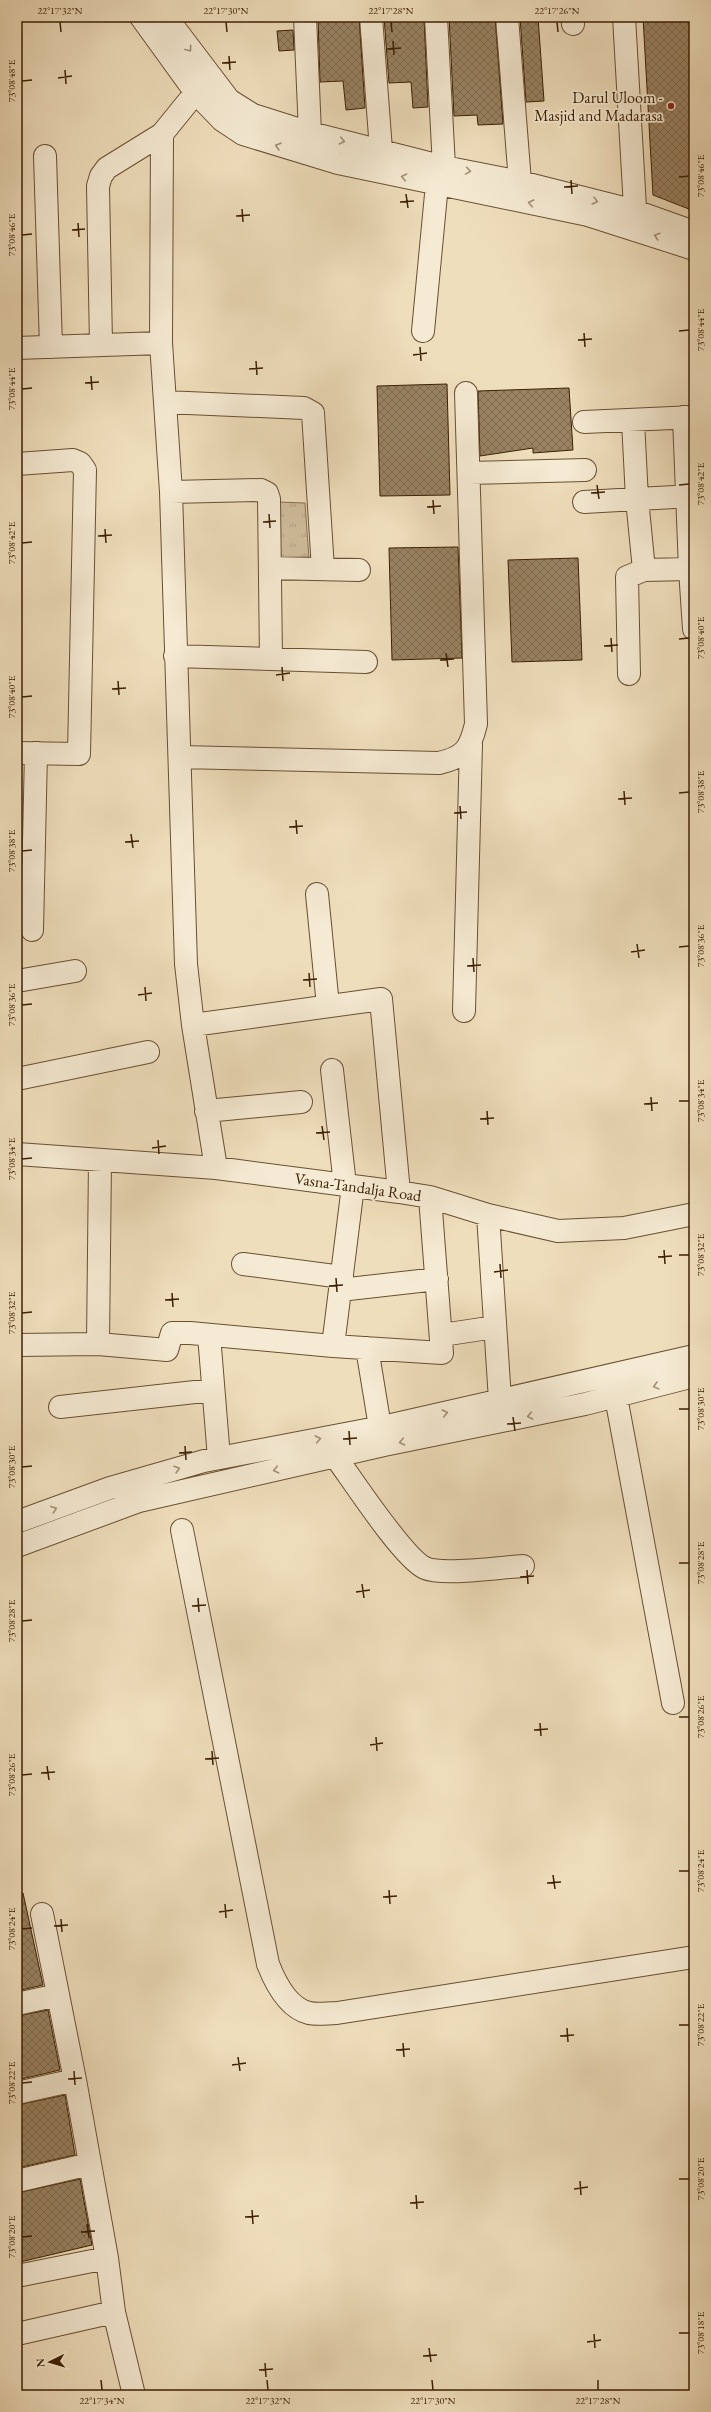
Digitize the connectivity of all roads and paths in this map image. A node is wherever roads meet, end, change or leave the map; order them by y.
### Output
1 (141, 17) edge
2 (305, 17) edge
3 (371, 17) edge
4 (436, 17) edge
5 (507, 17) edge
6 (624, 17) edge
7 (171, 18) edge
8 (209, 75) junction
9 (196, 93) junction
10 (310, 133) junction
11 (162, 134) junction
12 (381, 150) junction
13 (45, 156) dead end
14 (441, 176) junction
15 (520, 182) junction
16 (636, 220) junction
17 (694, 232) edge
18 (694, 249) edge
19 (423, 331) dead end
20 (160, 343) junction
21 (100, 344) junction
22 (51, 347) junction
23 (17, 348) edge
24 (466, 393) dead end
25 (164, 402) junction
26 (689, 417) edge
27 (633, 421) junction
28 (584, 422) dead end
29 (17, 464) edge
30 (585, 470) dead end
31 (469, 474) junction
32 (171, 492) junction
33 (691, 496) edge
34 (638, 499) junction
35 (584, 502) dead end
36 (270, 568) junction
37 (692, 569) edge
38 (323, 570) junction
39 (360, 570) dead end
40 (644, 570) junction
41 (694, 629) edge
42 (175, 656) junction
43 (271, 659) junction
44 (366, 662) dead end
45 (629, 674) dead end
46 (471, 744) junction
47 (26, 753) edge
48 (180, 758) junction
49 (25, 853) edge
50 (318, 894) dead end
51 (32, 930) dead end
52 (75, 971) dead end
53 (17, 981) edge
54 (328, 1006) junction
55 (464, 1011) dead end
56 (192, 1025) junction
57 (148, 1052) dead end
58 (332, 1070) dead end
59 (17, 1078) edge
60 (301, 1102) dead end
61 (206, 1110) junction
62 (17, 1154) edge
63 (100, 1160) junction
64 (216, 1168) junction
65 (349, 1185) junction
66 (399, 1192) junction
67 (430, 1197) junction
68 (694, 1214) edge
69 (488, 1215) junction
70 (243, 1264) dead end
71 (437, 1279) junction
72 (341, 1283) junction
73 (495, 1327) junction
74 (210, 1334) junction
75 (442, 1335) junction
76 (98, 1344) junction
77 (17, 1345) edge
78 (333, 1346) junction
79 (367, 1348) junction
80 (694, 1356) edge
81 (694, 1376) edge
82 (214, 1390) junction
83 (616, 1397) junction
84 (500, 1400) junction
85 (60, 1407) dead end
86 (380, 1427) junction
87 (335, 1456) junction
88 (219, 1458) junction
89 (17, 1522) edge
90 (182, 1530) dead end
91 (17, 1546) edge
92 (523, 1566) dead end
93 (673, 1703) dead end
94 (42, 1914) dead end
95 (694, 1957) edge
96 (58, 1995) junction
97 (17, 2004) edge
98 (75, 2080) junction
99 (17, 2093) edge
100 (90, 2164) junction
101 (17, 2180) edge
102 (107, 2258) junction
103 (17, 2276) edge
104 (114, 2312) junction
105 (17, 2334) edge
106 (134, 2395) edge

1 - 9 street
2 - 10 street
3 - 12 street
4 - 14 street
5 - 15 street
6 - 16 street
7 -> 8 street
8 - 9 street
8 - 10 street
9 - 11 street
14 -> 9 street
10 -> 12 street
11 - 20 street
11 - 21 street
12 - 14 street
13 - 22 street
14 -> 15 street
16 -> 14 street
14 - 19 street
15 -> 16 street
16 - 17 street
18 -> 16 street
20 - 21 street
20 - 25 street
21 - 22 street
22 - 23 street
24 - 31 street
25 - 32 street
25 - 38 street
26 - 27 street
26 - 33 street
27 - 28 street
27 - 34 street
29 - 47 street
30 - 31 street
31 - 46 street
32 - 36 street
32 - 42 street
33 - 34 street
33 - 37 street
34 - 35 street
34 - 40 street
36 - 38 street
36 - 43 street
37 - 40 street
37 - 41 street
38 - 39 street
40 - 45 street
42 - 43 street
42 - 48 street
43 - 44 street
46 - 48 street
46 - 55 street
47 - 49 street
48 - 56 street
49 - 51 street
50 - 54 street
52 - 53 street
54 - 56 street
54 - 66 street
56 - 61 street
57 - 59 street
58 - 65 street
60 - 61 street
61 - 64 street
62 - 63 street, Vasna-Tandalja Road
63 - 64 street, Vasna-Tandalja Road
63 - 76 street
64 - 65 street, Vasna-Tandalja Road
65 - 66 street, Vasna-Tandalja Road
65 - 72 street
66 - 67 street, Vasna-Tandalja Road
67 - 69 street, Vasna-Tandalja Road
67 - 71 street
68 - 69 street, Vasna-Tandalja Road
69 - 73 street
70 - 72 street
71 - 72 street
71 - 75 street
72 - 78 street
73 - 75 street
73 - 84 street
74 - 76 street
74 - 78 street
74 - 82 street
75 - 79 street
76 - 77 street
78 - 79 street
79 - 86 street
80 - 84 street
81 -> 83 street
82 - 85 street
82 - 88 street
83 -> 87 street
83 - 93 street
86 -> 84 street
88 -> 86 street
87 -> 91 street
87 - 92 street
89 -> 88 street
90 - 95 street
94 - 96 street
96 - 97 street
96 - 98 street
98 - 99 street
98 - 100 street
100 - 101 street
100 - 102 street
102 - 103 street
102 - 104 street
104 - 105 street
104 - 106 street

